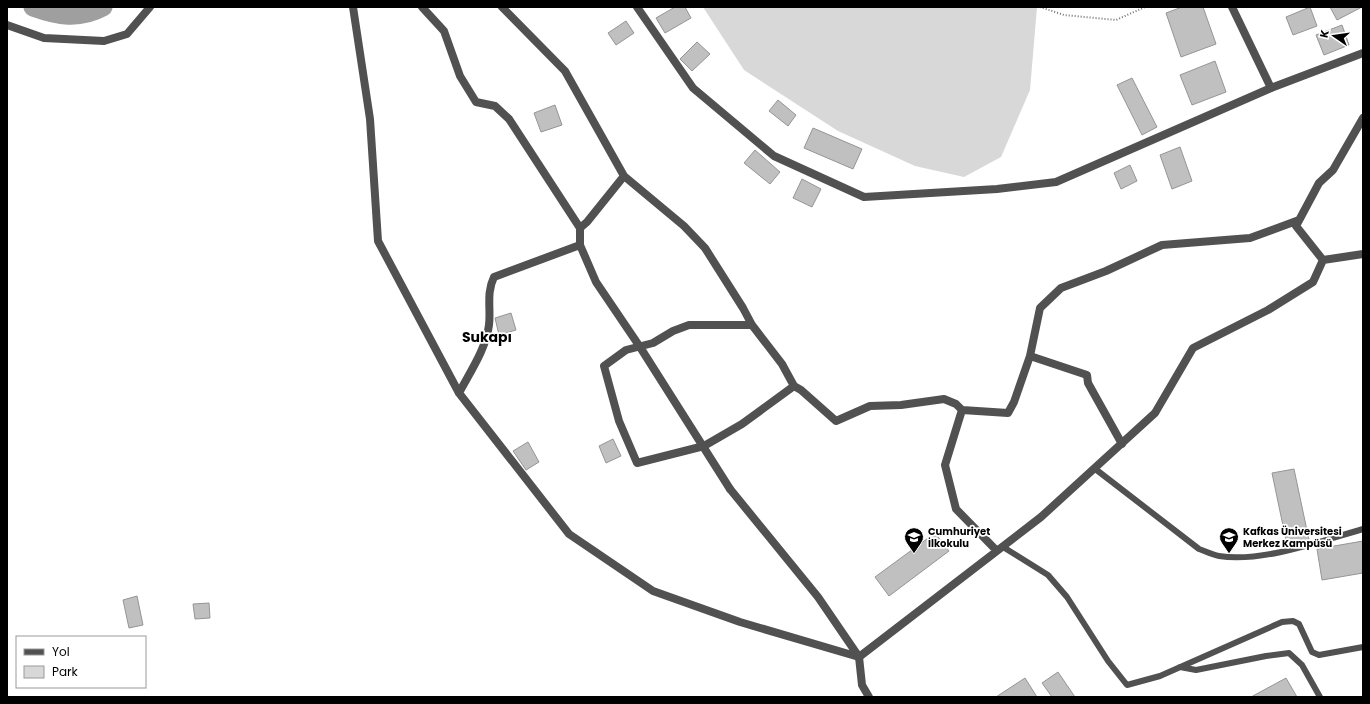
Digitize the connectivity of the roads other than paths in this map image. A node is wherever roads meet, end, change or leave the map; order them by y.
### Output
1 (150, 7) edge
2 (353, 7) edge
3 (422, 7) edge
4 (502, 7) edge
5 (637, 7) edge
6 (1232, 7) edge
7 (7, 25) edge
8 (1363, 52) edge
9 (1271, 88) junction
10 (1363, 118) edge
11 (624, 176) junction
12 (1299, 220) junction
13 (580, 228) junction
14 (580, 245) junction
15 (1363, 254) edge
16 (1323, 260) junction
17 (752, 325) junction
18 (640, 347) junction
19 (1030, 356) junction
20 (794, 386) junction
21 (459, 393) junction
22 (962, 410) junction
23 (1122, 444) junction
24 (704, 446) junction
25 (1094, 468) junction
26 (1363, 529) edge
27 (1000, 549) junction
28 (1363, 646) edge
29 (859, 657) junction
30 (1180, 667) junction
31 (869, 697) edge
32 (1320, 697) edge

1 - 7 street
2 - 21 street
3 - 13 street
4 - 11 street
5 - 9 street
6 - 9 street
8 - 9 street
10 - 12 street
11 - 13 street
11 - 17 street
12 - 16 street
12 - 19 street
13 - 14 street
14 - 18 street
14 - 21 street
15 - 16 street
16 - 23 street
17 - 18 street
17 - 20 street
18 - 24 street
18 - 24 street
19 - 22 street
19 - 23 street
20 - 22 street
20 - 24 street
21 - 29 street
22 - 27 street
23 - 25 street
24 - 29 street
25 - 26 lane
25 - 27 street
27 - 29 street
27 - 30 lane
28 - 30 lane
29 - 31 street
30 - 32 lane

